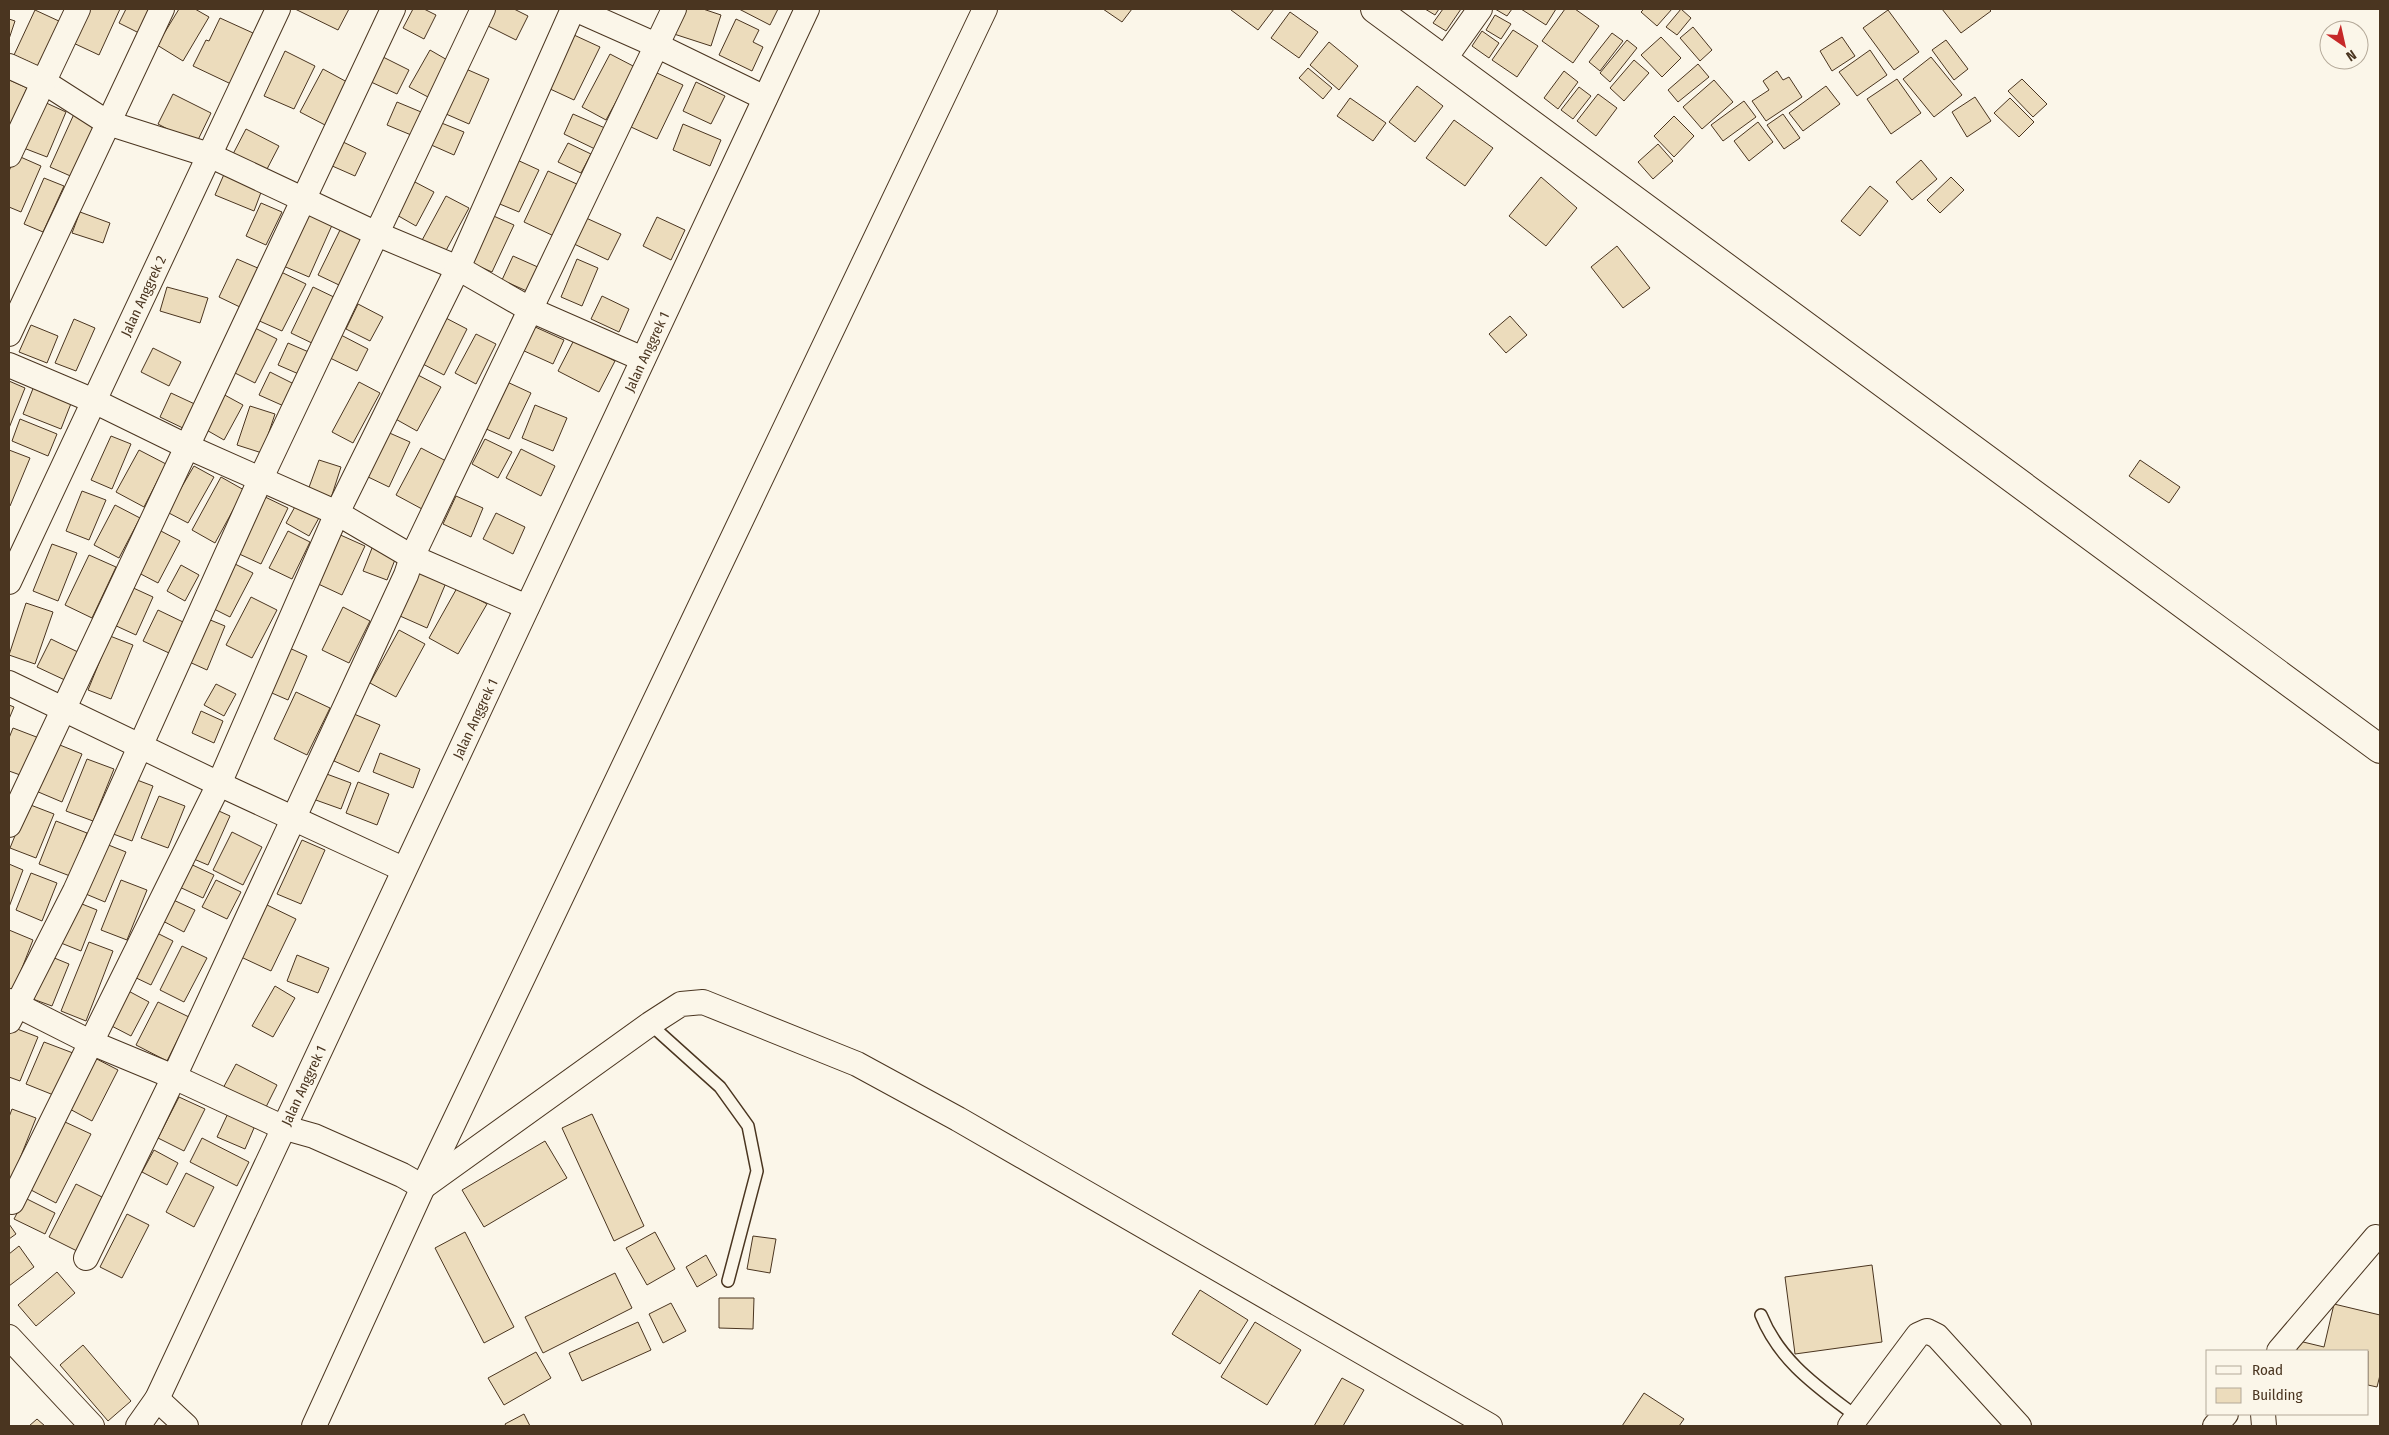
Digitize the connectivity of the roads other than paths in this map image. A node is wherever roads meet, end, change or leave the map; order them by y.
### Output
1 (78, 9) edge
2 (162, 9) edge
3 (278, 9) edge
4 (393, 9) edge
5 (482, 9) edge
6 (574, 9) edge
7 (674, 9) edge
8 (807, 9) edge
9 (985, 9) edge
10 (1375, 9) edge
11 (1480, 9) edge
12 (656, 45) junction
13 (1443, 60) junction
14 (9, 66) edge
15 (44, 82) junction
16 (765, 98) junction
17 (108, 123) junction
18 (9, 155) edge
19 (209, 155) junction
20 (304, 199) junction
21 (377, 234) junction
22 (458, 268) junction
23 (531, 310) junction
24 (9, 334) edge
25 (643, 359) junction
26 (9, 365) edge
27 (94, 401) junction
28 (188, 447) junction
29 (261, 478) junction
30 (337, 513) junction
31 (412, 557) junction
32 (9, 582) edge
33 (527, 607) junction
34 (9, 683) edge
35 (64, 709) junction
36 (2377, 741) edge
37 (140, 745) junction
38 (218, 784) junction
39 (293, 817) junction
40 (9, 825) edge
41 (404, 869) junction
42 (11, 1009) edge
43 (650, 1024) junction
44 (92, 1043) junction
45 (174, 1077) junction
46 (282, 1127) junction
47 (423, 1187) junction
48 (12, 1202) dead end
49 (2379, 1237) edge
50 (86, 1258) dead end
51 (728, 1281) dead end
52 (1761, 1315) dead end
53 (9, 1336) edge
54 (2280, 1350) edge
55 (157, 1398) junction
56 (2225, 1415) edge
57 (1853, 1422) edge
58 (92, 1426) edge
59 (138, 1426) edge
60 (186, 1426) edge
61 (314, 1426) edge
62 (1490, 1426) edge
63 (2019, 1426) edge
64 (2215, 1426) edge

1 - 15 street
2 - 17 street
3 - 19 street, Jalan Anggrek 2
4 - 20 street
5 - 21 street
6 - 12 street
6 - 22 street
7 - 12 street
8 - 16 street, Jalan Anggrek 1
9 - 47 street
10 - 13 street
11 - 13 street
12 - 16 street
12 - 23 street
13 - 36 street
14 - 15 street
15 - 17 street
15 - 18 street
16 - 25 street, Jalan Anggrek 1
17 - 19 street
17 - 24 street
19 - 20 street
19 - 27 street, Jalan Anggrek 2
20 - 21 street
20 - 28 street
21 - 22 street
21 - 29 street
22 - 23 street
22 - 30 street
23 - 25 street
23 - 31 street
25 - 33 street, Jalan Anggrek 1
26 - 27 street
27 - 28 street
27 - 32 street, Jalan Anggrek 2
28 - 29 street
28 - 35 street
29 - 30 street
29 - 37 street
30 - 31 street
30 - 38 street
31 - 33 street
31 - 39 street
33 - 41 street, Jalan Anggrek 1
34 - 35 street
35 - 37 street
35 - 40 street
37 - 38 street
37 - 42 street
38 - 39 street
38 - 44 street
39 - 41 street
39 - 45 street
41 - 46 street, Jalan Anggrek 1
42 - 44 street
43 - 47 street
43 - 51 lane
43 - 62 street
44 - 45 street
44 - 48 street
45 - 46 street
45 - 50 street
46 - 47 street
46 - 55 street, Jalan Anggrek 1
47 - 61 street
49 - 54 street
52 - 57 lane
53 - 58 street
55 - 59 street, Jalan Anggrek 1
55 - 60 street
56 - 64 street
57 - 63 street

